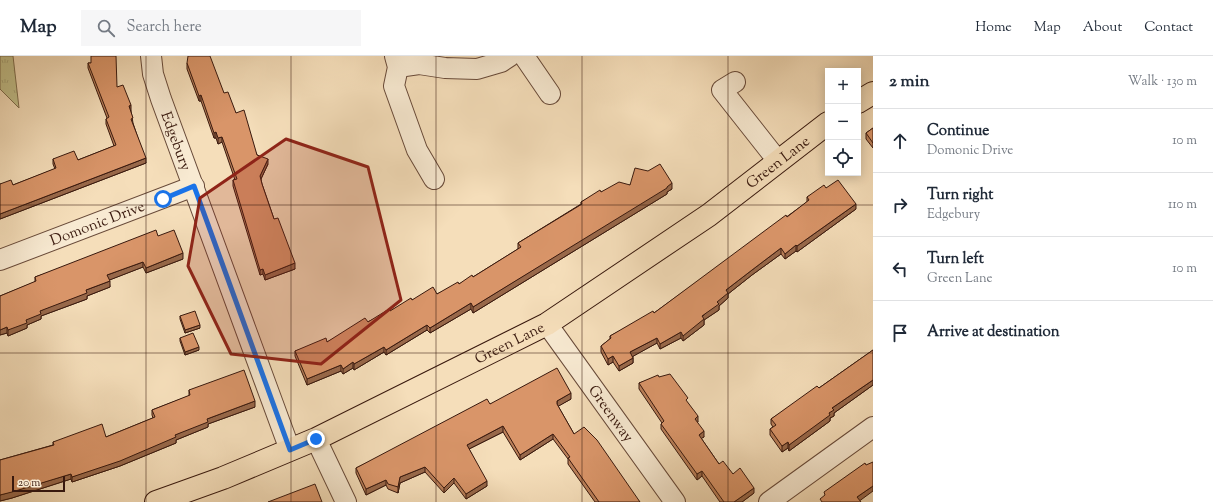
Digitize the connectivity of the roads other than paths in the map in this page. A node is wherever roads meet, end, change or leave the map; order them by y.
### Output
1 (151, 56) edge
2 (510, 56) edge
3 (524, 56) edge
4 (396, 61) edge
5 (723, 89) dead end
6 (873, 93) edge
7 (550, 94) dead end
8 (861, 100) edge
9 (825, 125) edge
10 (778, 161) junction
11 (434, 179) dead end
12 (194, 186) junction
13 (0, 260) edge
14 (547, 324) junction
15 (873, 427) edge
16 (316, 439) junction
17 (290, 450) junction
18 (164, 501) edge
19 (346, 502) edge
20 (675, 502) edge
21 (769, 502) edge

1 - 12 street, Edgebury
2 - 4 street
3 - 7 street
4 - 11 street
5 - 10 street
6 - 8 main road
9 - 10 main road, Green Lane
10 - 14 main road, Green Lane
12 - 13 street, Domonic Drive
12 - 17 street, Edgebury
14 - 16 main road, Green Lane
14 - 20 street, Greenway
15 - 21 street
16 - 17 main road, Green Lane
16 - 19 street
17 - 18 main road, Green Lane

